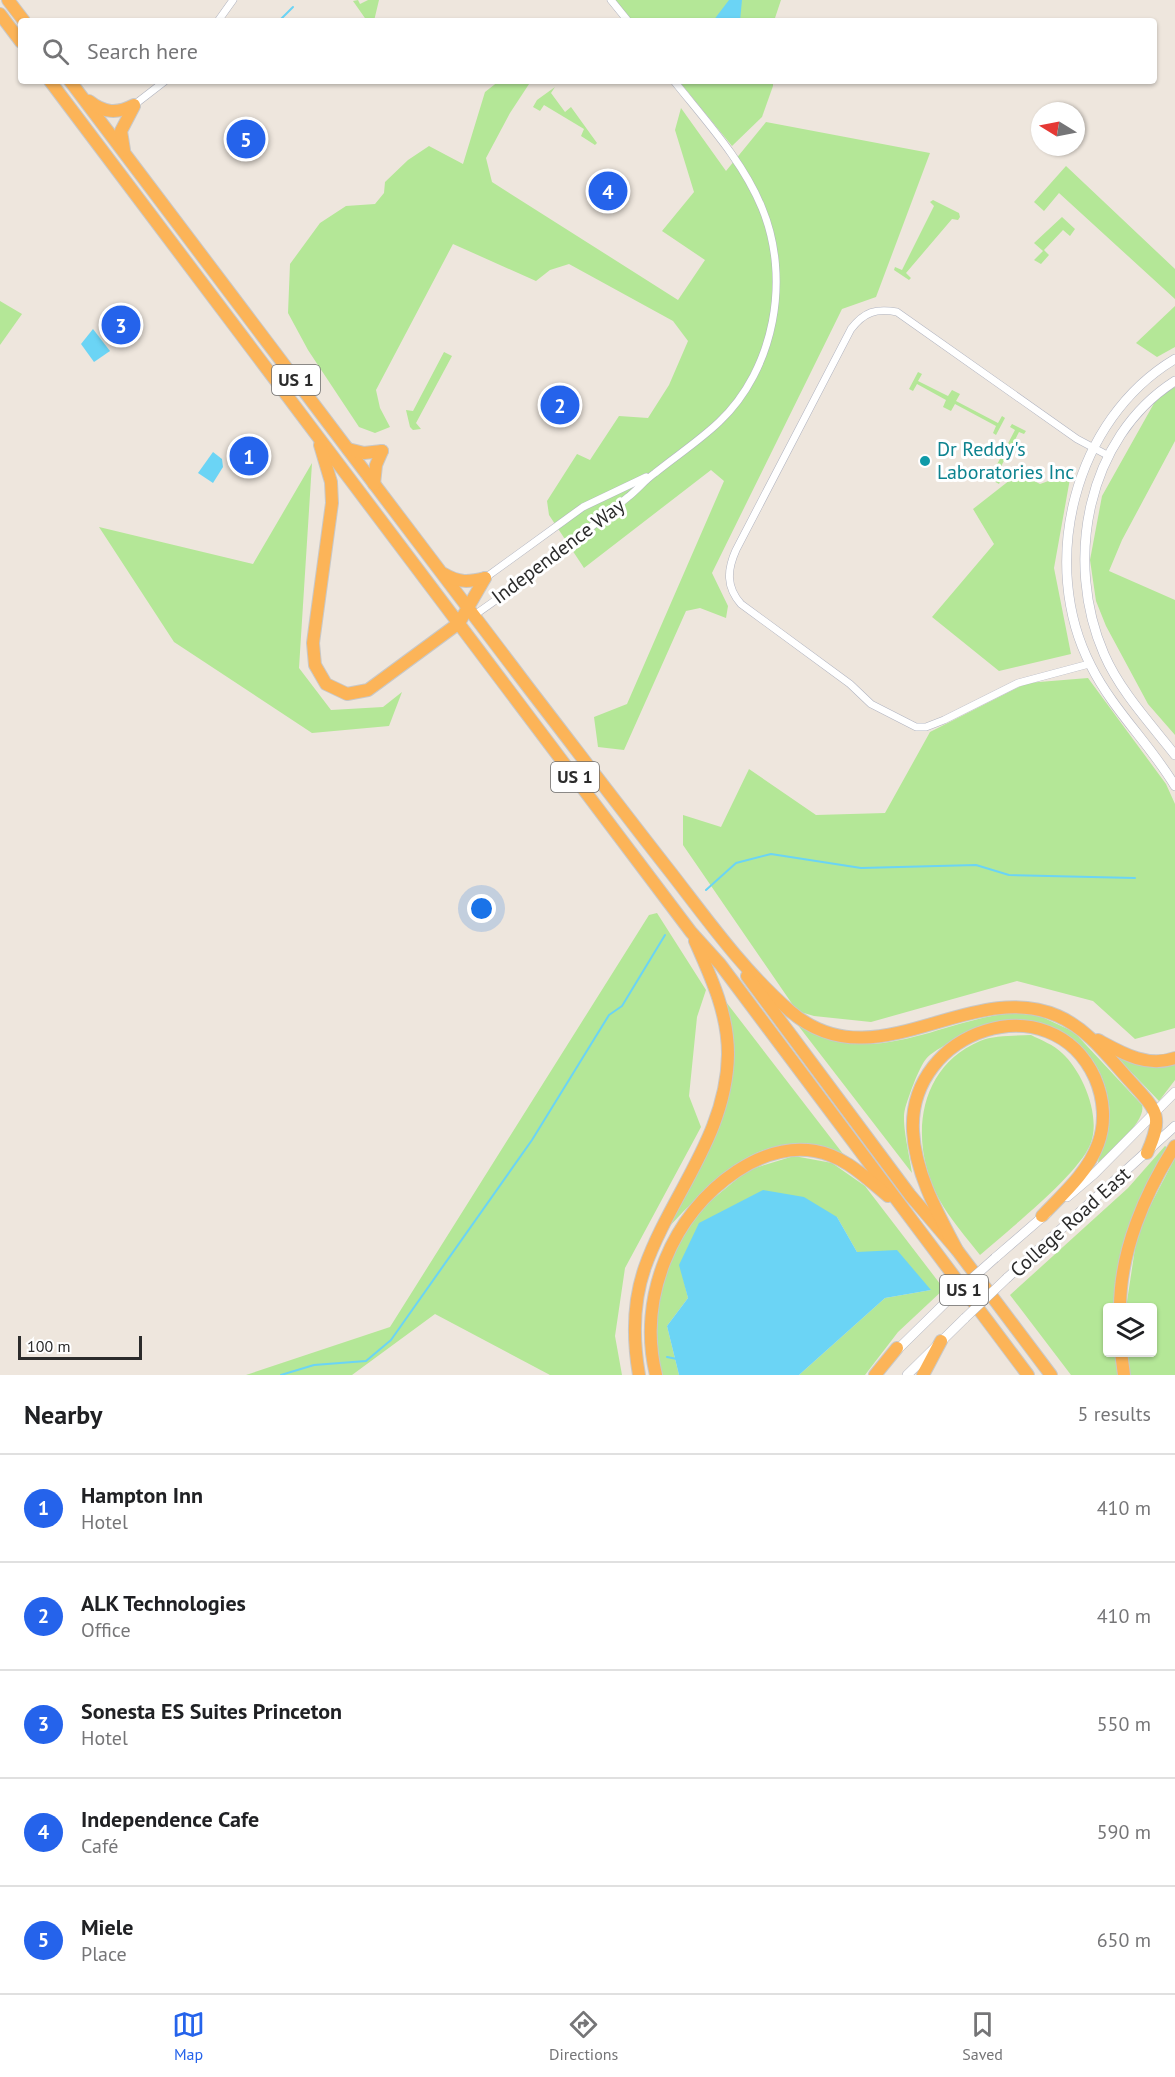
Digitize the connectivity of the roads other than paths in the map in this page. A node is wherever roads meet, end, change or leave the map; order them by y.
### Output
1 (10, 0) edge
2 (233, 0) edge
3 (611, 0) edge
4 (0, 14) edge
5 (22, 18) edge
6 (220, 18) edge
7 (626, 18) edge
8 (6, 27) edge
9 (18, 39) edge
10 (52, 84) edge
11 (72, 84) edge
12 (161, 84) edge
13 (676, 84) edge
14 (80, 95) junction
15 (134, 105) junction
16 (125, 154) junction
17 (1175, 359) edge
18 (1175, 381) edge
19 (318, 438) junction
20 (1094, 448) junction
21 (348, 449) junction
22 (1108, 456) junction
23 (654, 473) junction
24 (374, 484) junction
25 (442, 574) junction
26 (485, 578) junction
27 (470, 611) junction
28 (459, 623) junction
29 (1089, 664) junction
30 (1175, 755) edge
31 (1175, 786) edge
32 (691, 932) junction
33 (734, 954) junction
34 (1089, 1035) junction
35 (1175, 1058) edge
36 (1175, 1092) edge
37 (1156, 1115) junction
38 (1175, 1126) edge
39 (1175, 1146) edge
40 (1147, 1153) junction
41 (900, 1205) junction
42 (1042, 1216) junction
43 (957, 1250) junction
44 (1121, 1303) edge
45 (942, 1341) junction
46 (897, 1348) junction
47 (1122, 1357) edge
48 (639, 1375) edge
49 (656, 1375) edge
50 (875, 1375) edge
51 (881, 1375) edge
52 (907, 1375) edge
53 (923, 1375) edge
54 (1026, 1375) edge
55 (1051, 1375) edge
56 (1124, 1375) edge

1 - 5 highway
2 - 6 street
3 - 7 street
4 - 8 highway
8 - 9 highway
10 - 19 highway, US 1
11 - 14 highway, US 1
12 - 15 street
13 - 23 street, Independence Way
14 - 15 highway
14 - 16 highway, US 1
15 - 16 highway
16 - 21 highway, US 1
17 - 20 street
18 - 22 street
19 - 28 highway, US 1
19 - 28 highway
20 - 22 street
20 - 29 street
20 - 29 street
21 - 24 highway, US 1
21 - 24 highway
22 - 30 street
23 - 26 street, Independence Way
23 - 27 street, Independence Way
24 - 25 highway, US 1
25 - 26 highway
25 - 27 highway, US 1
26 - 27 highway
27 - 28 highway
27 - 33 highway, US 1
28 - 32 highway, US 1
29 - 31 street
32 - 41 highway, US 1
32 - 48 highway
33 - 34 highway
33 - 43 highway, US 1
34 - 35 highway
34 - 37 highway
36 - 37 street, College Road East
37 - 40 highway
37 - 42 street, College Road East
38 - 40 street, College Road East
39 - 44 highway
40 - 45 street, College Road East, bridge
41 - 49 highway
41 - 54 highway, US 1
42 - 43 highway
42 - 46 street, College Road East, bridge
43 - 55 highway, US 1
45 - 52 street, College Road East
45 - 53 highway
46 - 50 highway
46 - 51 street, College Road East
47 - 56 highway

